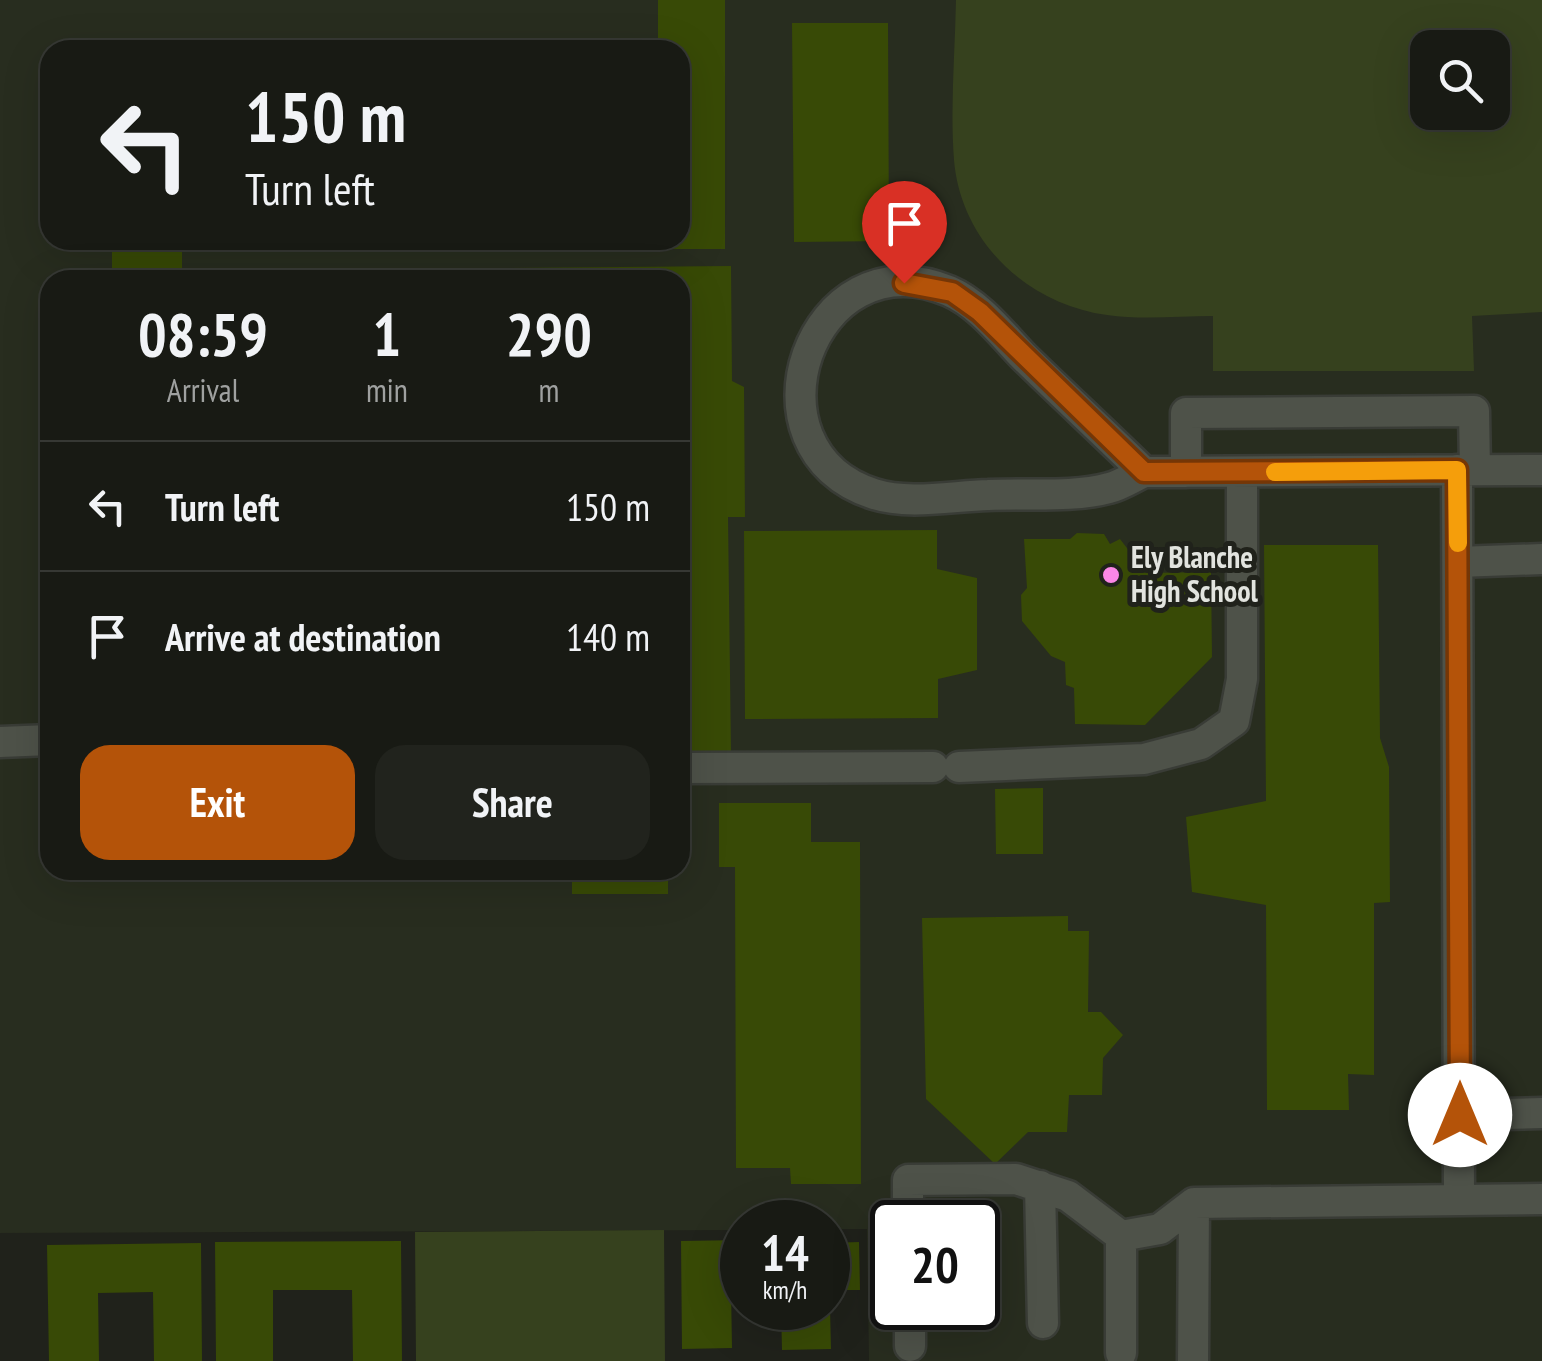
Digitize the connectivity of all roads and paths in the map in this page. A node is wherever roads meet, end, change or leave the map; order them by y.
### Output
1 (1466, 470) junction
2 (1542, 470) edge
3 (1144, 472) junction
4 (1186, 472) junction
5 (1242, 472) junction
6 (1542, 559) edge
7 (1458, 562) junction
8 (40, 740) edge
9 (0, 742) edge
10 (690, 768) edge
11 (1542, 1114) edge
12 (1460, 1115) junction
13 (1040, 1186) junction
14 (1459, 1198) junction
15 (1542, 1199) edge
16 (908, 1200) edge
17 (1194, 1202) junction
18 (1121, 1236) junction
19 (1042, 1323) dead end
20 (910, 1330) edge
21 (910, 1346) dead end
22 (1120, 1353) dead end
23 (1192, 1361) edge

1 - 2 lane
1 - 4 lane
1 - 5 lane
1 - 7 lane
3 - 3 lane
3 - 4 lane
4 - 5 lane
5 - 10 lane
6 - 7 lane
7 - 12 lane
8 - 9 lane
11 - 12 lane
12 - 14 lane
13 - 16 lane
13 - 18 lane
13 - 19 lane
14 - 15 lane
14 - 17 lane
17 - 18 lane
17 - 23 lane
18 - 22 lane
20 - 21 lane

